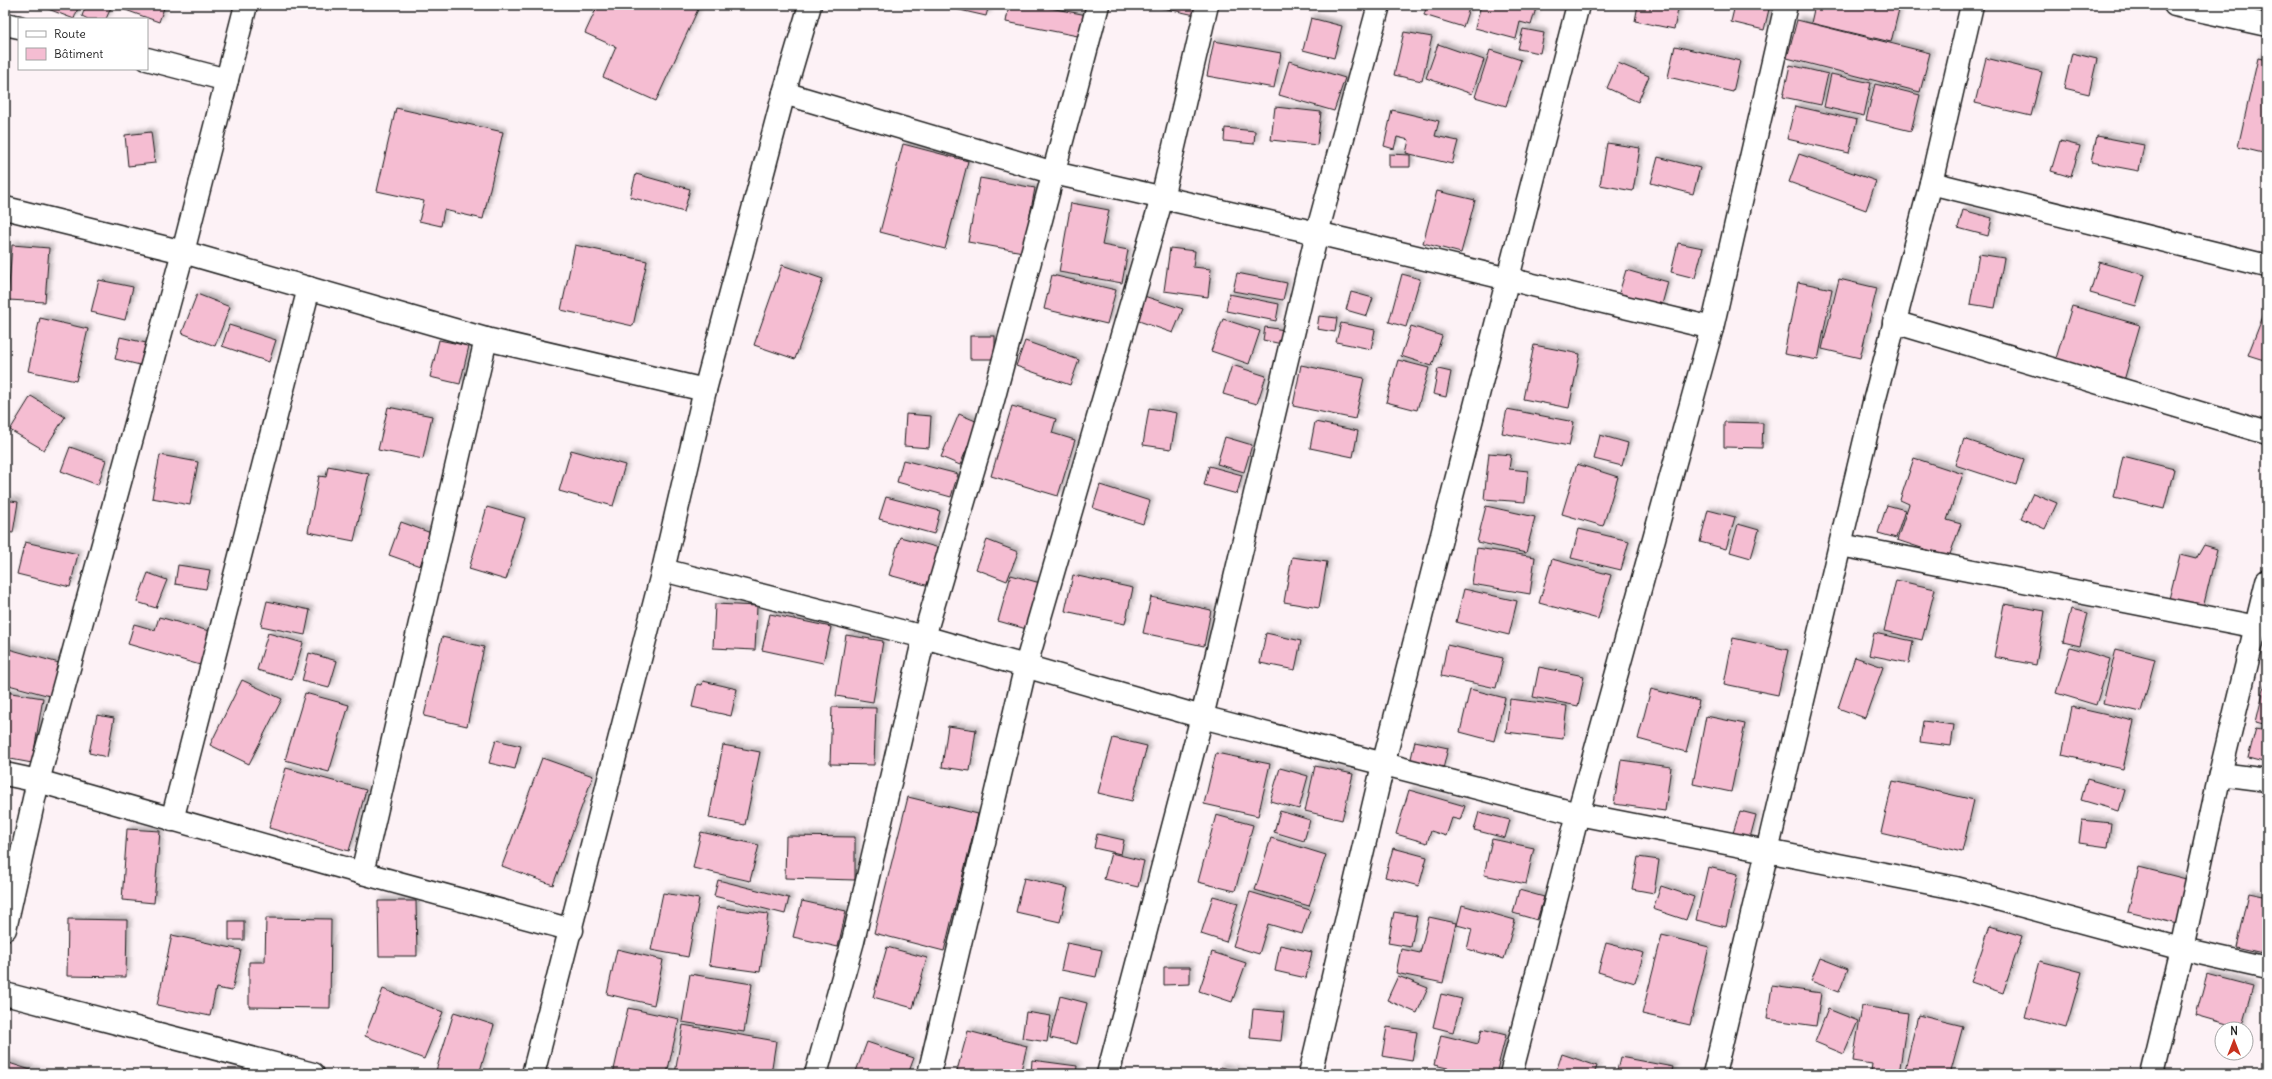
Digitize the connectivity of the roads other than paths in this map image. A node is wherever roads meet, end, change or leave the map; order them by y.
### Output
1 (246, 5) edge
2 (810, 5) edge
3 (1098, 5) edge
4 (1207, 5) edge
5 (1380, 5) edge
6 (1578, 5) edge
7 (1786, 5) edge
8 (1972, 5) edge
9 (2175, 5) edge
10 (2238, 12) edge
11 (5, 24) edge
12 (2267, 25) edge
13 (18, 27) edge
14 (148, 60) edge
15 (227, 80) junction
16 (784, 93) junction
17 (1054, 174) junction
18 (1931, 183) junction
19 (1162, 198) junction
20 (5, 208) edge
21 (1317, 233) junction
22 (183, 252) junction
23 (2267, 266) edge
24 (1508, 280) junction
25 (309, 288) junction
26 (1894, 322) junction
27 (1712, 328) junction
28 (486, 339) junction
29 (705, 390) junction
30 (2267, 433) edge
31 (1841, 545) junction
32 (663, 570) junction
33 (2267, 581) edge
34 (2257, 627) junction
35 (924, 637) junction
36 (1026, 665) junction
37 (1202, 717) junction
38 (1383, 765) junction
39 (5, 774) edge
40 (2220, 774) junction
41 (2267, 780) edge
42 (38, 781) junction
43 (1578, 814) junction
44 (172, 820) junction
45 (1768, 851) junction
46 (362, 873) junction
47 (5, 929) edge
48 (572, 930) junction
49 (2182, 950) junction
50 (2267, 968) edge
51 (5, 994) edge
52 (313, 1074) edge
53 (533, 1074) edge
54 (816, 1074) edge
55 (929, 1074) edge
56 (1108, 1074) edge
57 (1310, 1074) edge
58 (1511, 1074) edge
59 (1714, 1074) edge
60 (2152, 1074) edge

1 - 15 street
2 - 16 street
3 - 17 street
4 - 19 street
5 - 21 street
6 - 24 street
7 - 27 street
8 - 18 street
9 - 10 street
10 - 12 street
11 - 13 street
14 - 15 street
15 - 22 street
16 - 17 street
16 - 29 street
17 - 19 street
17 - 35 street
18 - 23 street
18 - 26 street
19 - 21 street
19 - 36 street
20 - 22 street
21 - 24 street
21 - 37 street
22 - 25 street
22 - 42 street
24 - 27 street
24 - 38 street
25 - 28 street
25 - 44 street
26 - 30 street
26 - 31 street
27 - 43 street
28 - 29 street
28 - 46 street
29 - 32 street
31 - 34 street
31 - 45 street
32 - 35 street
32 - 48 street
33 - 34 street
34 - 40 street
35 - 36 street
35 - 54 street
36 - 37 street
36 - 55 street
37 - 38 street
37 - 56 street
38 - 43 street
38 - 57 street
39 - 42 street
40 - 41 street
40 - 49 street
42 - 44 street
42 - 47 street
43 - 45 street
43 - 58 street
44 - 46 street
45 - 49 street
45 - 59 street
46 - 48 street
48 - 53 street
49 - 50 street
49 - 60 street
51 - 52 street

